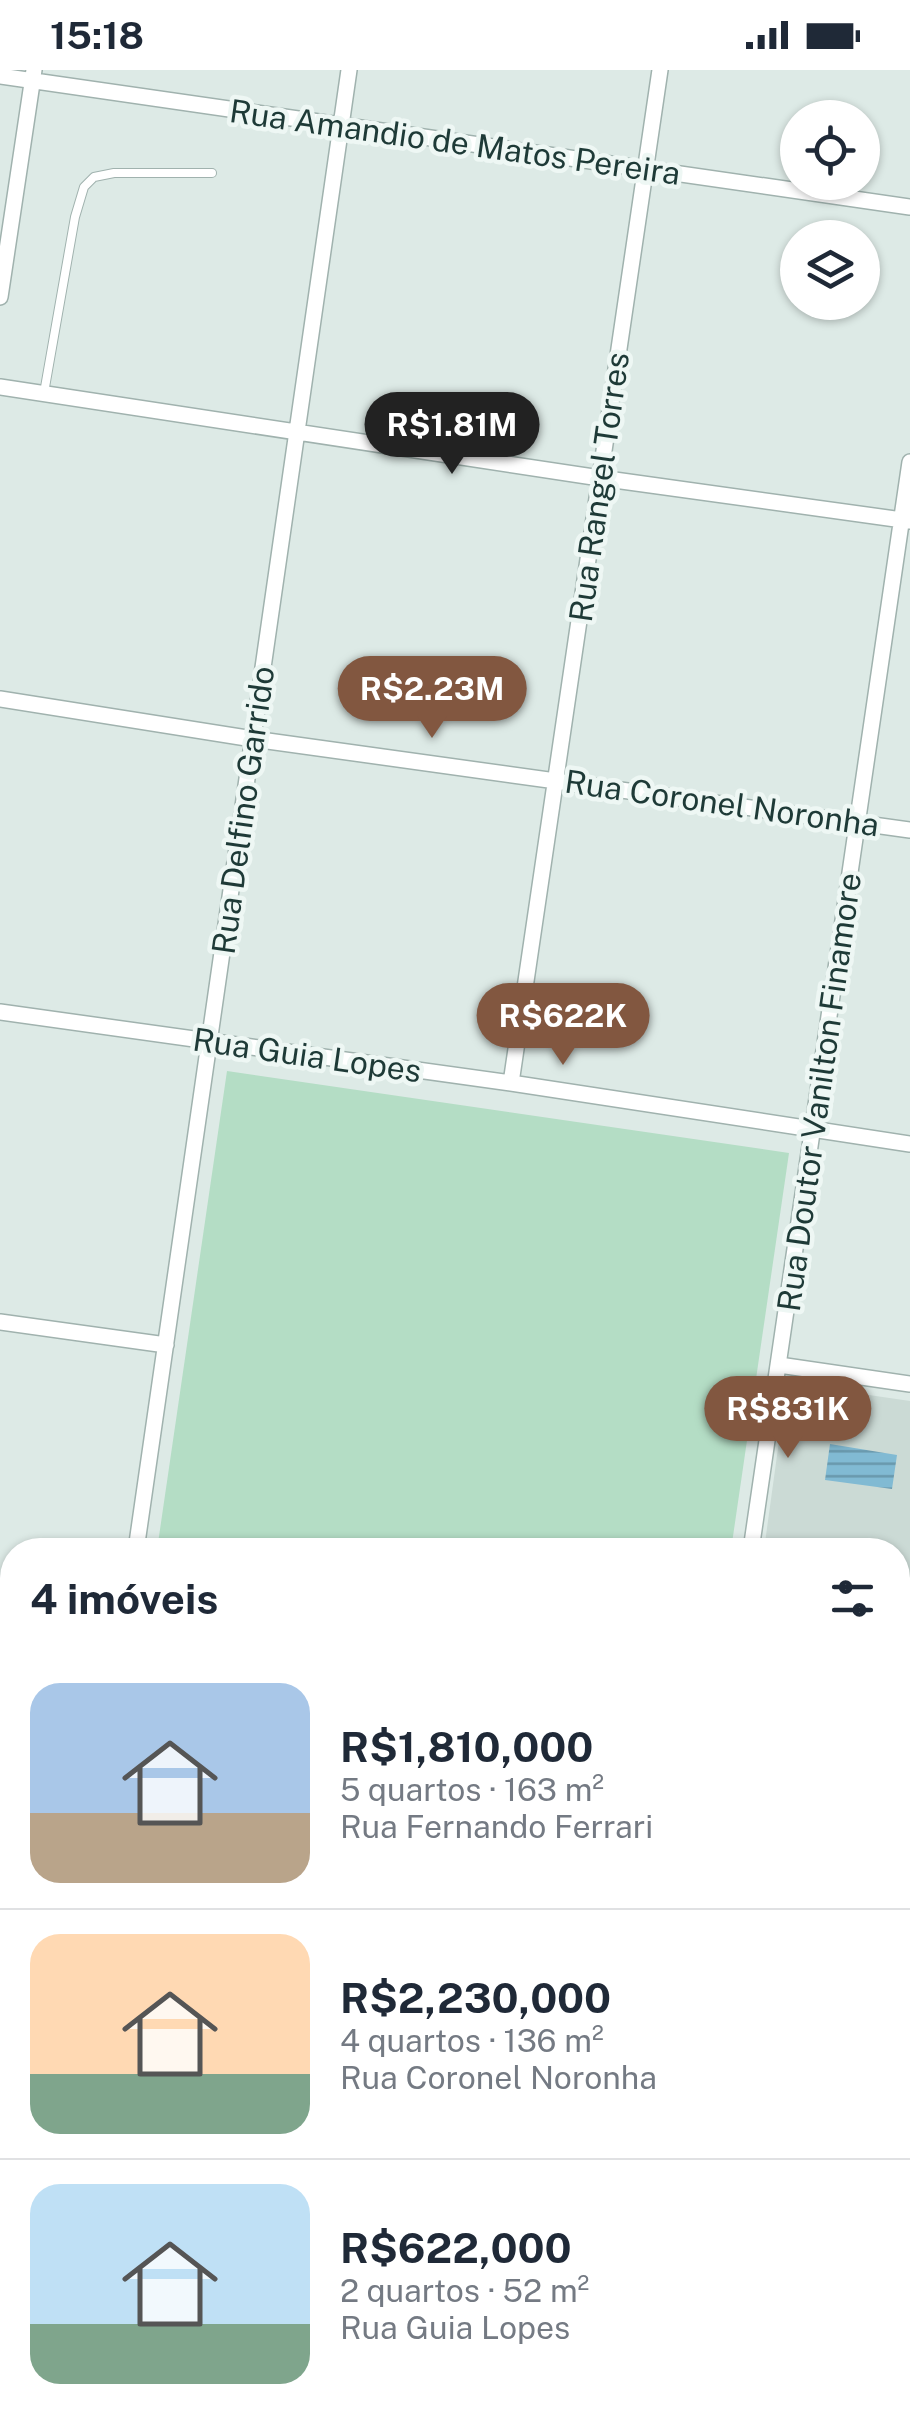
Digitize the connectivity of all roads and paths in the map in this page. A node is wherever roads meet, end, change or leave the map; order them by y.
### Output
1 (349, 70) edge
2 (660, 70) edge
3 (0, 76) edge
4 (33, 76) edge
5 (341, 125) junction
6 (646, 171) junction
7 (212, 173) dead end
8 (910, 208) edge
9 (0, 297) edge
10 (0, 386) edge
11 (44, 393) junction
12 (297, 430) junction
13 (910, 462) edge
14 (600, 478) junction
15 (906, 520) edge
16 (0, 700) edge
17 (253, 739) junction
18 (556, 780) junction
19 (858, 822) junction
20 (910, 830) edge
21 (0, 1012) edge
22 (209, 1042) junction
23 (511, 1083) junction
24 (813, 1129) junction
25 (910, 1144) edge
26 (0, 1322) edge
27 (166, 1344) junction
28 (780, 1364) junction
29 (910, 1384) edge
30 (138, 1538) edge
31 (753, 1538) edge

1 - 5 street, Rua Delfino Garrido
2 - 6 street, Rua Rangel Torres
3 - 4 street, Rua Amandio de Matos Pereira
4 - 5 street, Rua Amandio de Matos Pereira
4 - 9 street
5 - 6 street, Rua Amandio de Matos Pereira
5 - 12 street, Rua Delfino Garrido
6 - 8 street, Rua Amandio de Matos Pereira
6 - 14 street, Rua Rangel Torres
7 - 11 lane
10 - 11 street
11 - 12 street
12 - 14 street
12 - 17 street, Rua Delfino Garrido
13 - 15 street, Rua Doutor Vanilton Finamore
14 - 15 street
14 - 18 street, Rua Rangel Torres
15 - 19 street, Rua Doutor Vanilton Finamore
16 - 17 street, Rua Coronel Noronha
17 - 18 street, Rua Coronel Noronha
17 - 22 street, Rua Delfino Garrido
18 - 19 street, Rua Coronel Noronha
18 - 23 street, Rua Rangel Torres
19 - 20 street, Rua Coronel Noronha
19 - 24 street, Rua Doutor Vanilton Finamore
21 - 22 street, Rua Guia Lopes
22 - 23 street, Rua Guia Lopes
22 - 27 street, Rua Delfino Garrido
23 - 24 street, Rua Guia Lopes
24 - 25 street, Rua Guia Lopes
24 - 28 street, Rua Doutor Vanilton Finamore
26 - 27 street
27 - 30 street, Rua Delfino Garrido
28 - 29 street
28 - 31 street, Rua Doutor Vanilton Finamore

